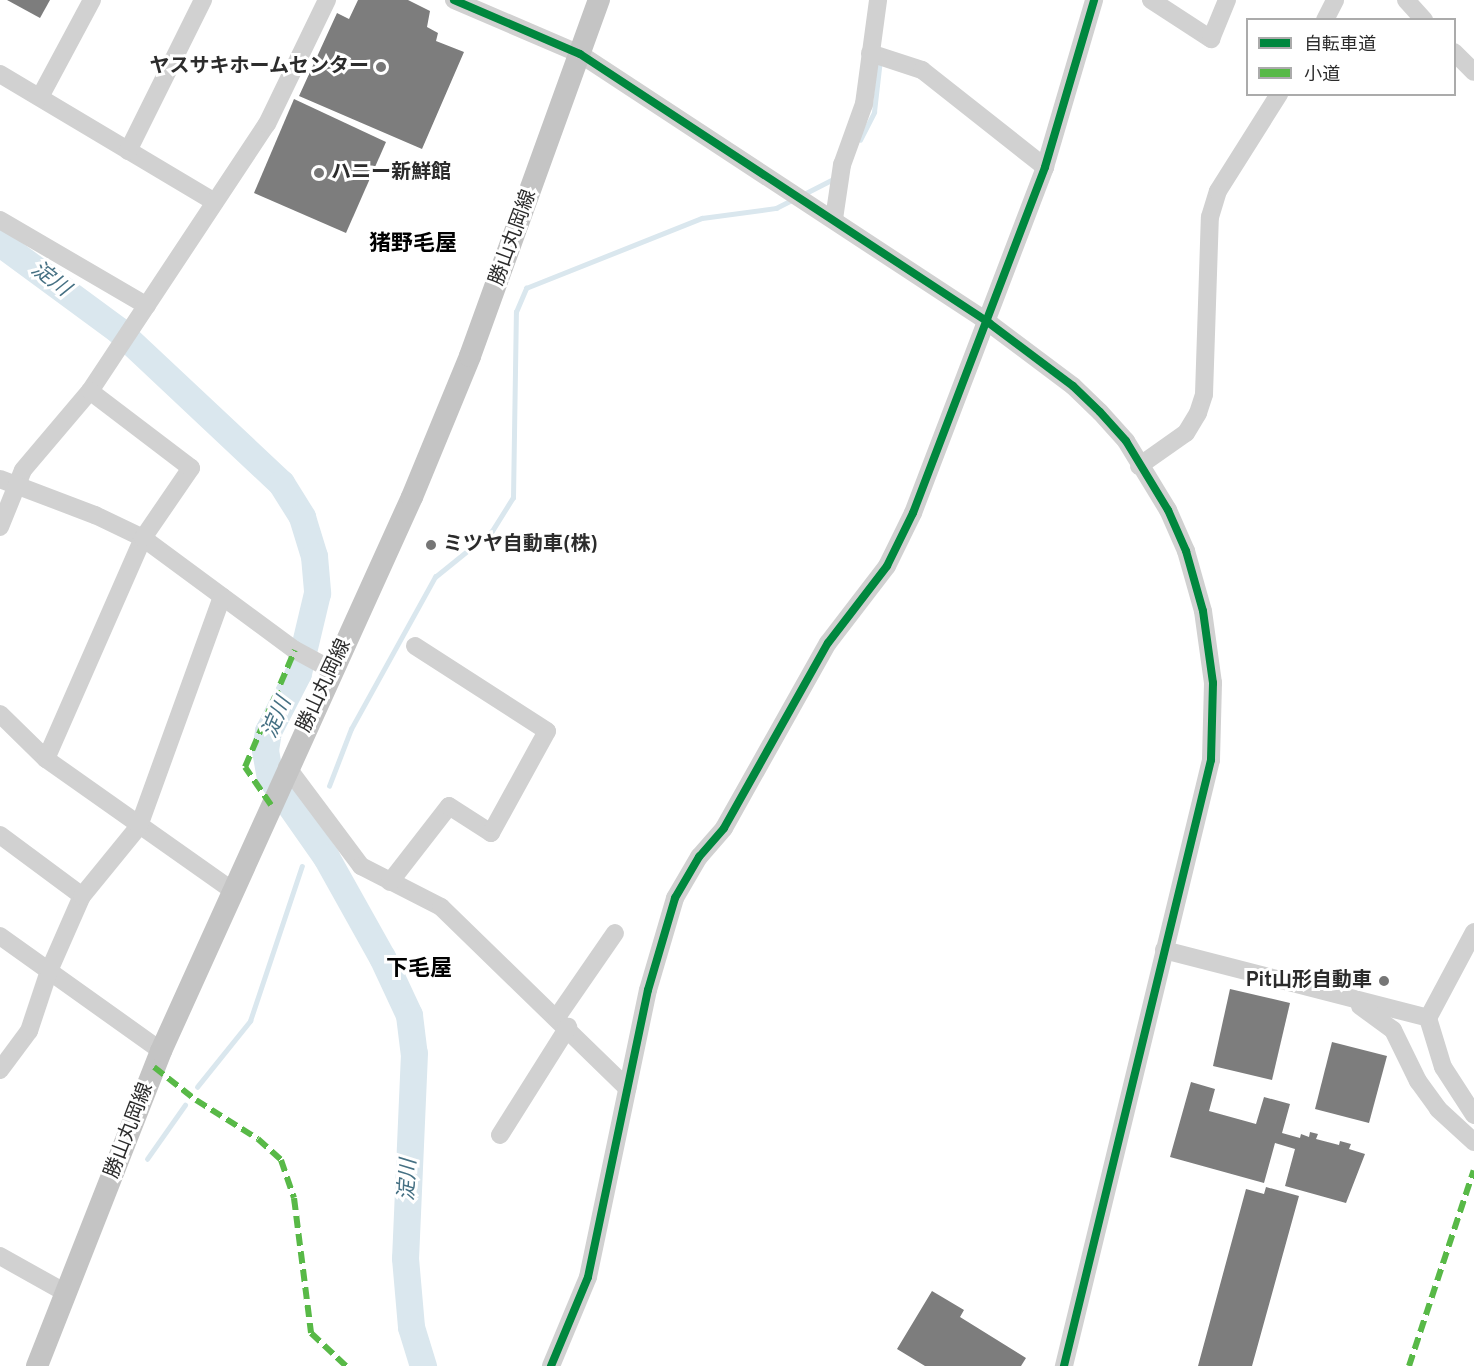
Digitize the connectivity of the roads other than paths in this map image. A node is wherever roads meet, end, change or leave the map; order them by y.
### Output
1 (92, 0) edge
2 (203, 0) edge
3 (327, 0) edge
4 (454, 0) edge
5 (599, 0) edge
6 (878, 0) edge
7 (1094, 0) edge
8 (1151, 0) edge
9 (1227, 0) edge
10 (1335, 0) edge
11 (1406, 0) edge
12 (1326, 18) edge
13 (1422, 18) edge
14 (870, 53) junction
15 (1456, 53) edge
16 (579, 54) junction
17 (1474, 72) edge
18 (0, 74) edge
19 (1278, 96) edge
20 (40, 97) junction
21 (128, 151) junction
22 (1045, 167) junction
23 (215, 202) junction
24 (834, 219) junction
25 (0, 220) edge
26 (147, 306) junction
27 (988, 323) junction
28 (90, 391) junction
29 (1139, 466) junction
30 (8, 481) edge
31 (0, 526) edge
32 (143, 538) junction
33 (222, 597) junction
34 (415, 645) dead end
35 (326, 667) junction
36 (0, 714) edge
37 (46, 759) junction
38 (285, 771) junction
39 (139, 826) junction
40 (0, 835) edge
41 (390, 882) junction
42 (233, 891) junction
43 (82, 896) junction
44 (1474, 932) edge
45 (615, 933) dead end
46 (0, 936) edge
47 (1164, 950) junction
48 (49, 971) junction
49 (1354, 1001) junction
50 (1428, 1018) junction
51 (562, 1022) junction
52 (161, 1051) junction
53 (0, 1070) edge
54 (627, 1088) junction
55 (1474, 1115) edge
56 (500, 1135) dead end
57 (1474, 1142) edge
58 (0, 1256) edge
59 (66, 1293) junction
60 (37, 1366) edge
61 (551, 1366) edge
62 (1064, 1366) edge

1 - 20 street
2 - 21 street
3 - 23 street
4 - 16 street
5 - 16 main road, 勝山丸岡線
6 - 14 street
7 - 22 street
8 - 9 street
10 - 12 street
11 - 13 street
14 - 22 street
14 - 24 street
15 - 17 street
16 - 24 street
16 - 35 main road, 勝山丸岡線
18 - 20 street
19 - 29 street
20 - 21 street
21 - 23 street
22 - 27 street
23 - 26 street
24 - 27 street
25 - 26 street
26 - 28 street
27 - 29 street
27 - 54 street
28 - 30 street
28 - 32 street
29 - 47 street
30 - 31 street
30 - 32 street
32 - 33 street
32 - 37 street
33 - 35 street
33 - 39 street
34 - 41 street
35 - 38 main road, 勝山丸岡線
36 - 37 street
37 - 39 street
38 - 41 street
38 - 42 main road, 勝山丸岡線
39 - 42 street
39 - 43 street
40 - 43 street
41 - 51 street
42 - 52 main road, 勝山丸岡線
43 - 48 street
44 - 50 street
45 - 51 street
46 - 48 street
47 - 49 street
47 - 62 street
48 - 52 street
48 - 53 street
49 - 50 street
49 - 57 street
50 - 55 street
51 - 54 street
51 - 56 street
52 - 59 main road, 勝山丸岡線
54 - 61 street
58 - 59 street
59 - 60 main road, 勝山丸岡線

